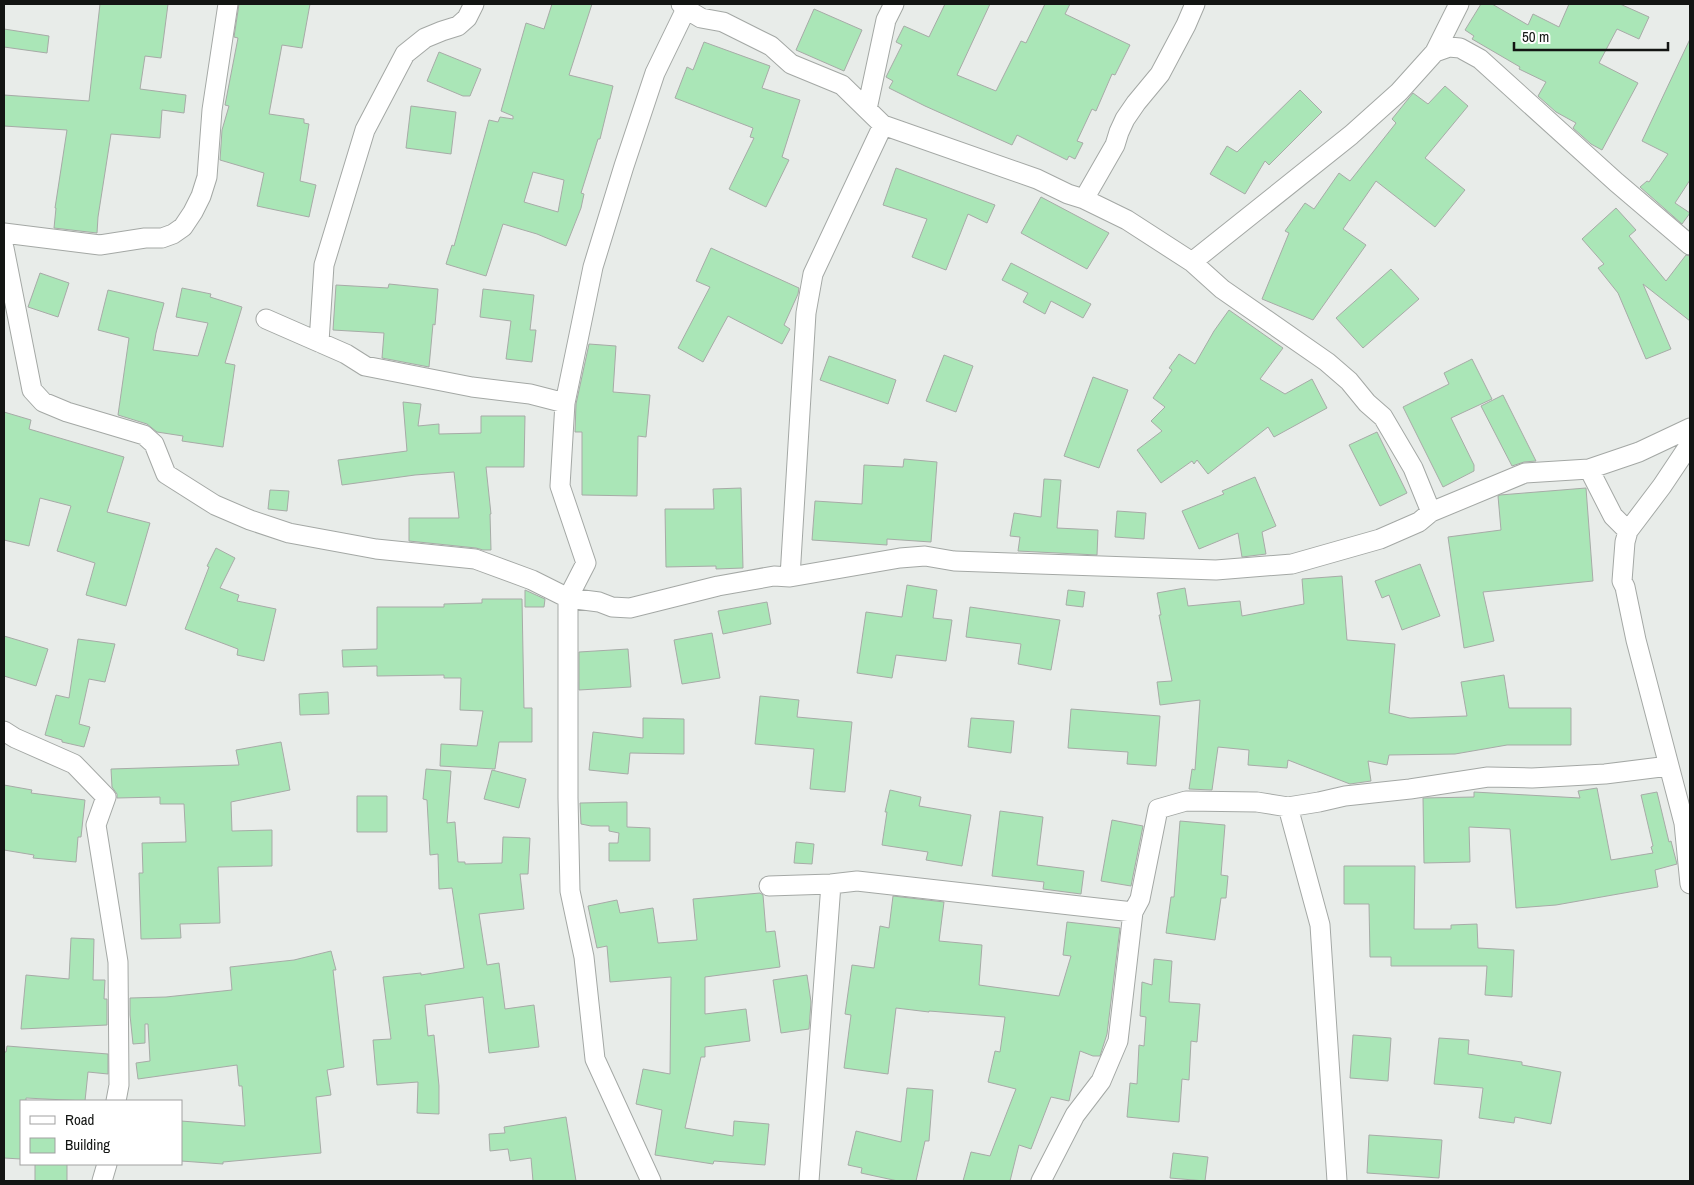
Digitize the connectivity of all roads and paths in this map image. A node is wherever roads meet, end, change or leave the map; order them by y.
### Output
1 (228, 4) edge
2 (474, 4) edge
3 (894, 4) edge
4 (1195, 4) edge
5 (1459, 4) edge
6 (684, 6) edge
7 (1436, 52) junction
8 (867, 109) junction
9 (883, 125) junction
10 (1084, 199) junction
11 (4, 233) edge
12 (1690, 245) edge
13 (4, 248) edge
14 (1192, 262) junction
15 (266, 320) dead end
16 (320, 342) junction
17 (565, 403) junction
18 (1690, 428) edge
19 (1690, 444) edge
20 (1589, 469) junction
21 (1431, 512) junction
22 (1628, 531) junction
23 (790, 577) junction
24 (568, 598) junction
25 (4, 731) edge
26 (1669, 766) junction
27 (1288, 806) junction
28 (831, 884) junction
29 (1690, 884) edge
30 (769, 886) dead end
31 (1133, 912) junction
32 (116, 1100) edge
33 (107, 1165) edge
34 (102, 1181) edge
35 (651, 1181) edge
36 (809, 1181) edge
37 (1041, 1181) edge
38 (1337, 1181) edge

1 - 11 street
2 - 16 street
3 - 8 street
4 - 10 street
5 - 7 street
6 - 8 street
6 - 17 street
7 - 12 street
7 - 14 street
8 - 9 street
9 - 10 street
9 - 23 street
10 - 14 street
13 - 24 street
14 - 21 street
15 - 16 street
16 - 17 street
17 - 24 street
18 - 20 street
19 - 22 street
20 - 21 street
20 - 22 street
21 - 23 street
22 - 26 street
23 - 24 street
24 - 35 street
25 - 32 street
26 - 27 street
26 - 29 street
27 - 31 street
27 - 38 street
28 - 30 street
28 - 31 street
28 - 36 street
31 - 37 street
33 - 34 street

